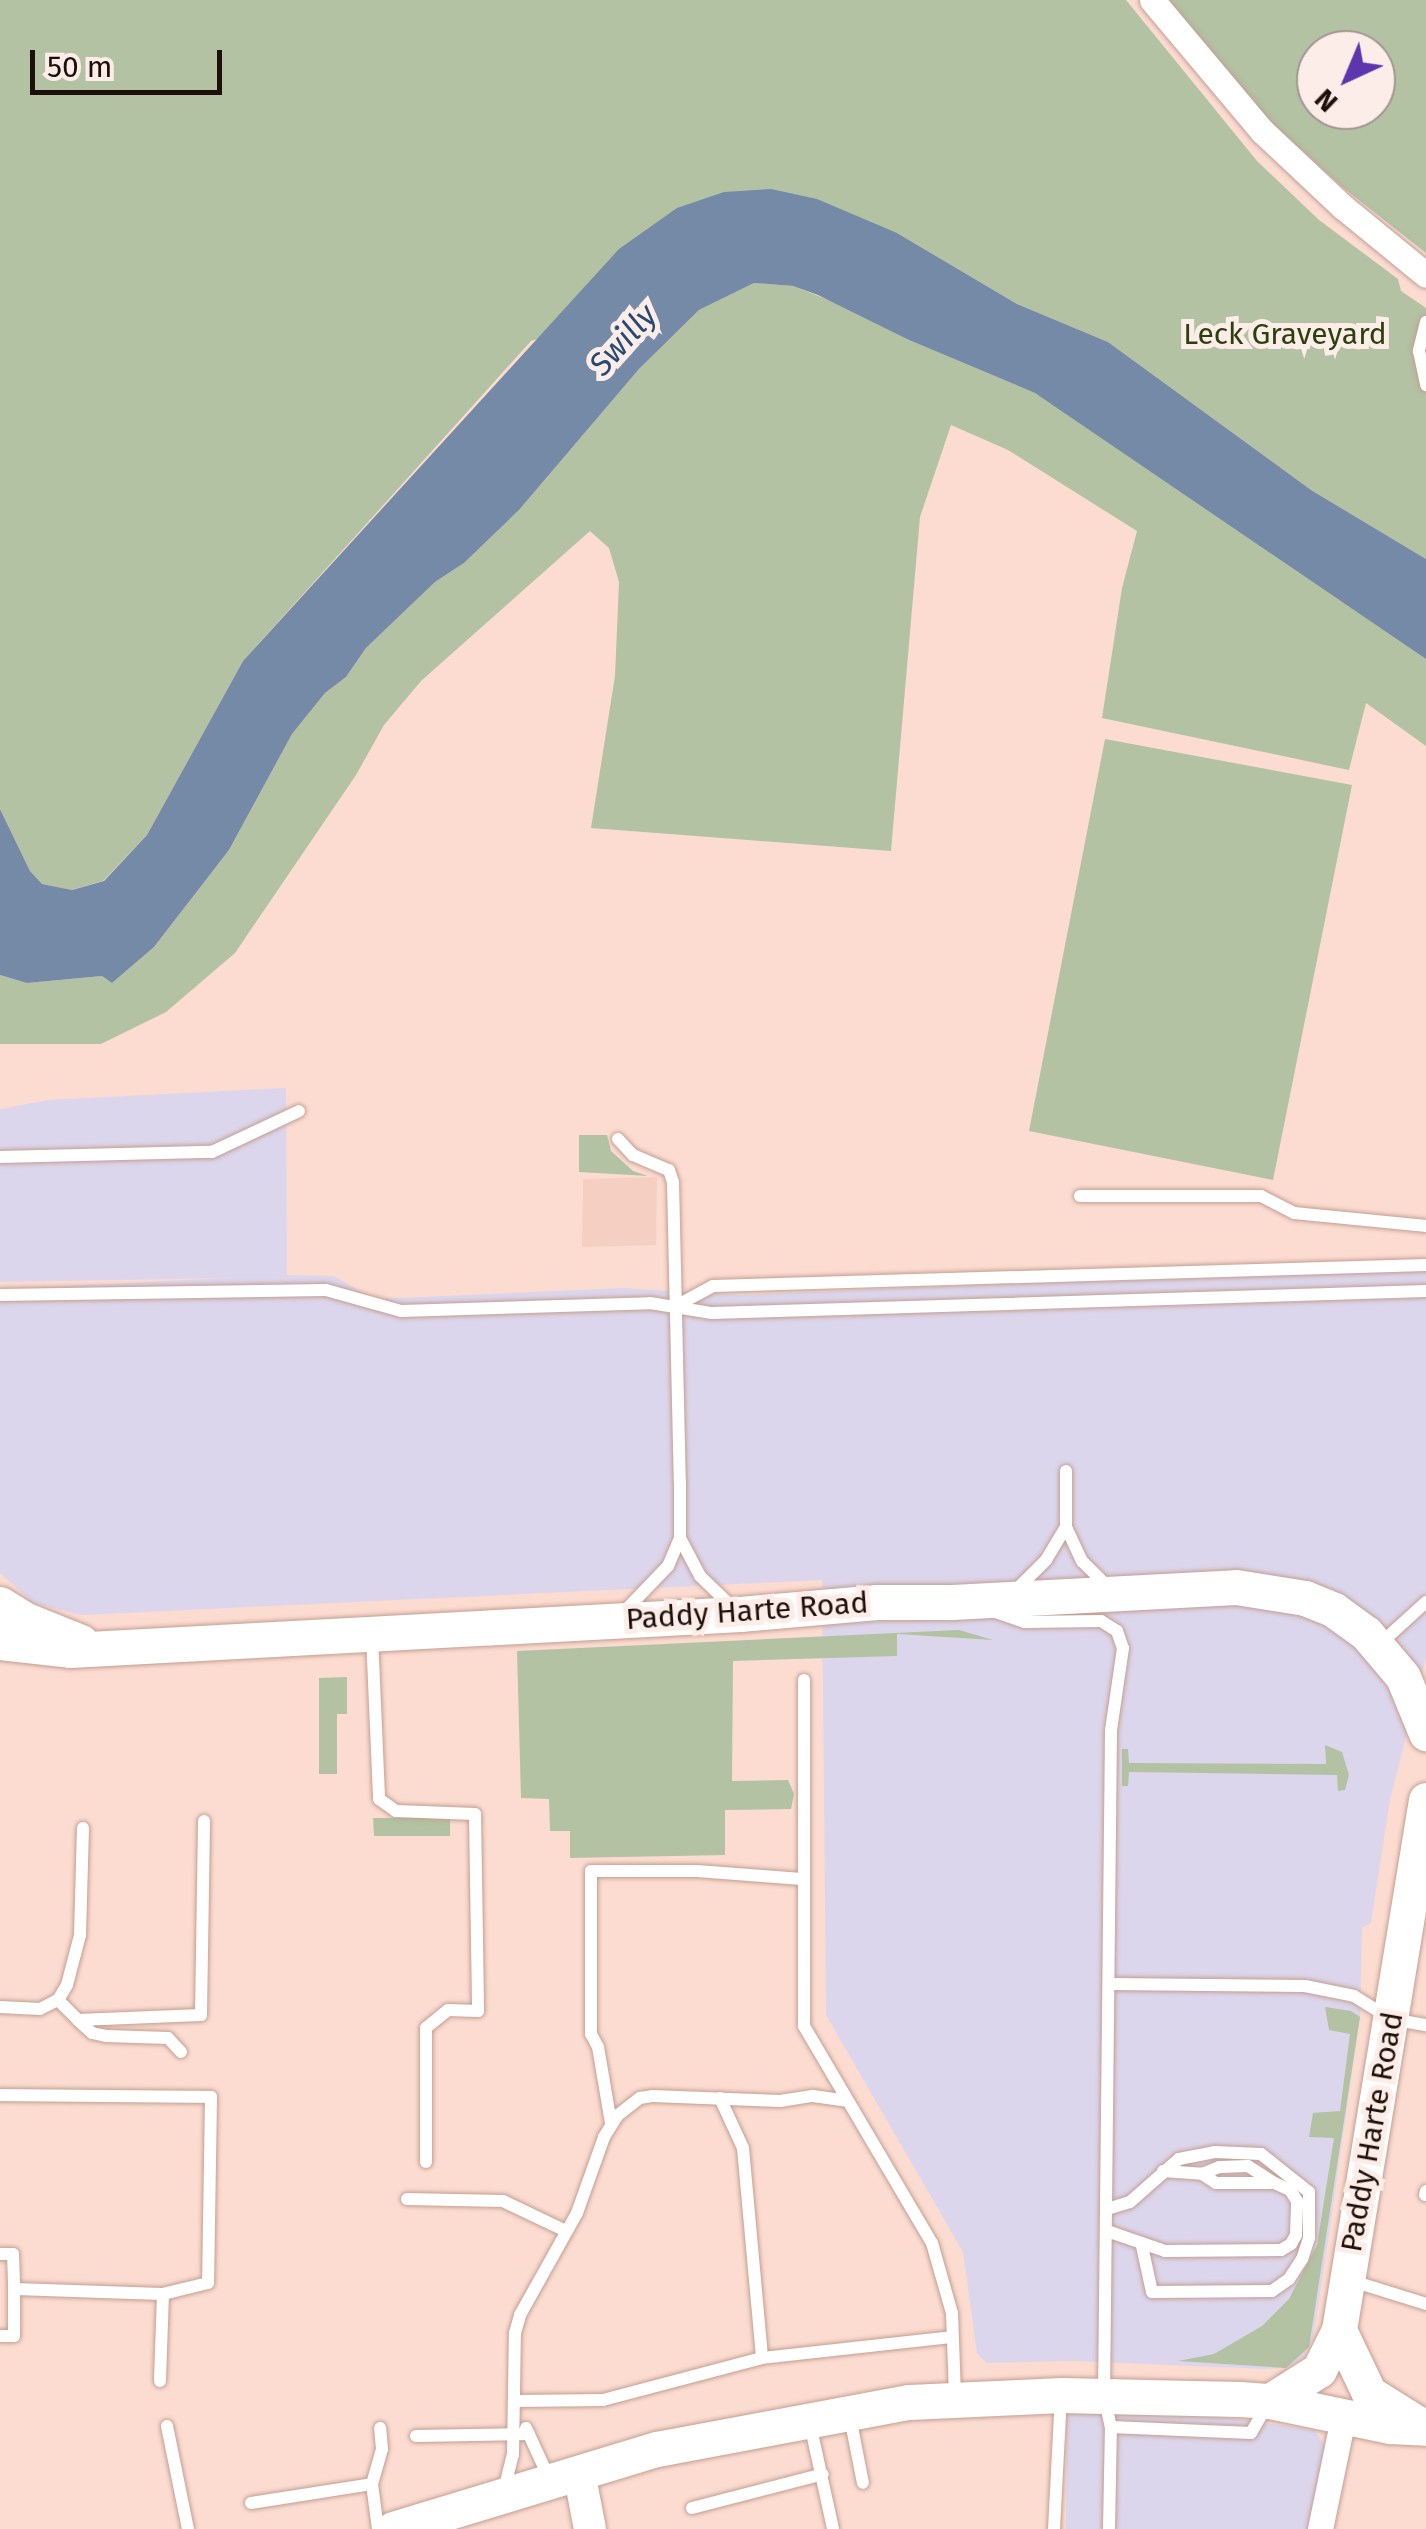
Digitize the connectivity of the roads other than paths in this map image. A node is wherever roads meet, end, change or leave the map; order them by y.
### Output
1 (1152, 0) edge
2 (1426, 274) edge
3 (1426, 322) edge
4 (1426, 386) edge
5 (299, 1111) dead end
6 (618, 1139) dead end
7 (0, 1157) edge
8 (1080, 1196) dead end
9 (1426, 1226) edge
10 (1426, 1264) edge
11 (1426, 1292) edge
12 (0, 1294) edge
13 (674, 1307) junction
14 (1066, 1472) dead end
15 (1066, 1527) junction
16 (680, 1538) junction
17 (1120, 1594) junction
18 (991, 1600) junction
19 (1426, 1602) edge
20 (0, 1604) edge
21 (740, 1614) junction
22 (612, 1621) junction
23 (372, 1633) junction
24 (0, 1642) edge
25 (1379, 1644) junction
26 (90, 1647) junction
27 (804, 1680) dead end
28 (1426, 1734) edge
29 (1426, 1800) edge
30 (204, 1822) dead end
31 (83, 1828) dead end
32 (802, 1879) junction
33 (1109, 1984) junction
34 (58, 2000) junction
35 (0, 2007) edge
36 (1391, 2019) junction
37 (78, 2020) junction
38 (1426, 2024) edge
39 (182, 2052) dead end
40 (0, 2095) edge
41 (720, 2098) junction
42 (848, 2102) junction
43 (610, 2123) junction
44 (426, 2162) dead end
45 (1163, 2171) junction
46 (407, 2199) dead end
47 (1107, 2209) junction
48 (566, 2231) junction
49 (1107, 2231) junction
50 (1142, 2246) junction
51 (0, 2254) edge
52 (1347, 2279) junction
53 (14, 2289) junction
54 (162, 2294) junction
55 (1426, 2304) edge
56 (1339, 2330) junction
57 (0, 2336) edge
58 (952, 2338) junction
59 (762, 2358) junction
60 (160, 2381) dead end
61 (1062, 2395) junction
62 (955, 2399) junction
63 (1270, 2401) junction
64 (517, 2404) junction
65 (1107, 2410) junction
66 (849, 2411) junction
67 (1343, 2418) junction
68 (809, 2419) junction
69 (167, 2426) dead end
70 (1426, 2427) edge
71 (380, 2428) dead end
72 (522, 2434) junction
73 (416, 2436) dead end
74 (822, 2474) junction
75 (564, 2476) junction
76 (862, 2483) dead end
77 (372, 2484) junction
78 (502, 2495) junction
79 (251, 2502) dead end
80 (692, 2508) dead end
81 (394, 2528) edge
82 (188, 2529) edge
83 (590, 2529) edge
84 (833, 2529) edge
85 (1054, 2529) edge
86 (1109, 2529) edge
87 (1320, 2529) edge

1 - 2 street
3 - 4 lane
5 - 7 lane
6 - 13 lane
8 - 9 lane
10 - 13 lane
11 - 13 lane
12 - 13 lane
13 - 16 lane
14 - 15 lane
15 - 17 lane
15 - 18 lane
16 - 21 lane
16 - 22 lane
17 - 18 main road, Paddy Harte Road
17 - 25 main road, Paddy Harte Road
18 - 21 main road, Paddy Harte Road
18 - 33 lane
19 - 25 lane
20 - 26 main road
21 - 22 main road, Paddy Harte Road
22 - 23 main road, Paddy Harte Road
23 - 26 main road, Paddy Harte Road
23 - 44 lane
24 - 26 main road, Paddy Harte Road
25 - 28 main road, Paddy Harte Road
27 - 32 lane
29 - 36 main road, Paddy Harte Road
30 - 37 lane
31 - 34 lane
32 - 42 lane
32 - 43 lane
33 - 36 lane
33 - 47 lane
34 - 35 lane
34 - 37 lane
36 - 38 lane
36 - 52 main road, Paddy Harte Road
37 - 39 lane
40 - 54 lane
41 - 42 lane
41 - 43 lane
41 - 59 lane
42 - 58 lane
43 - 48 lane
45 - 47 lane
45 - 50 lane
45 - 50 lane
46 - 48 lane
47 - 49 lane
48 - 64 lane
49 - 50 lane
49 - 65 lane
51 - 53 lane
52 - 55 lane
52 - 56 main road, Paddy Harte Road
53 - 54 lane
53 - 57 lane
54 - 60 lane
56 - 63 main road
56 - 70 main road
58 - 59 lane
58 - 62 lane
59 - 64 lane
61 - 62 main road
61 - 65 main road
61 - 85 lane
62 - 66 main road
63 - 65 main road
63 - 67 main road
64 - 72 lane
65 - 86 lane
66 - 68 main road
66 - 76 lane
67 - 70 main road
67 - 87 street
68 - 74 lane
68 - 75 main road
69 - 82 lane
71 - 77 lane
72 - 73 lane
72 - 75 lane
72 - 78 lane
74 - 80 lane
74 - 84 lane
75 - 78 main road
75 - 83 street
77 - 79 lane
77 - 81 lane
78 - 81 main road

